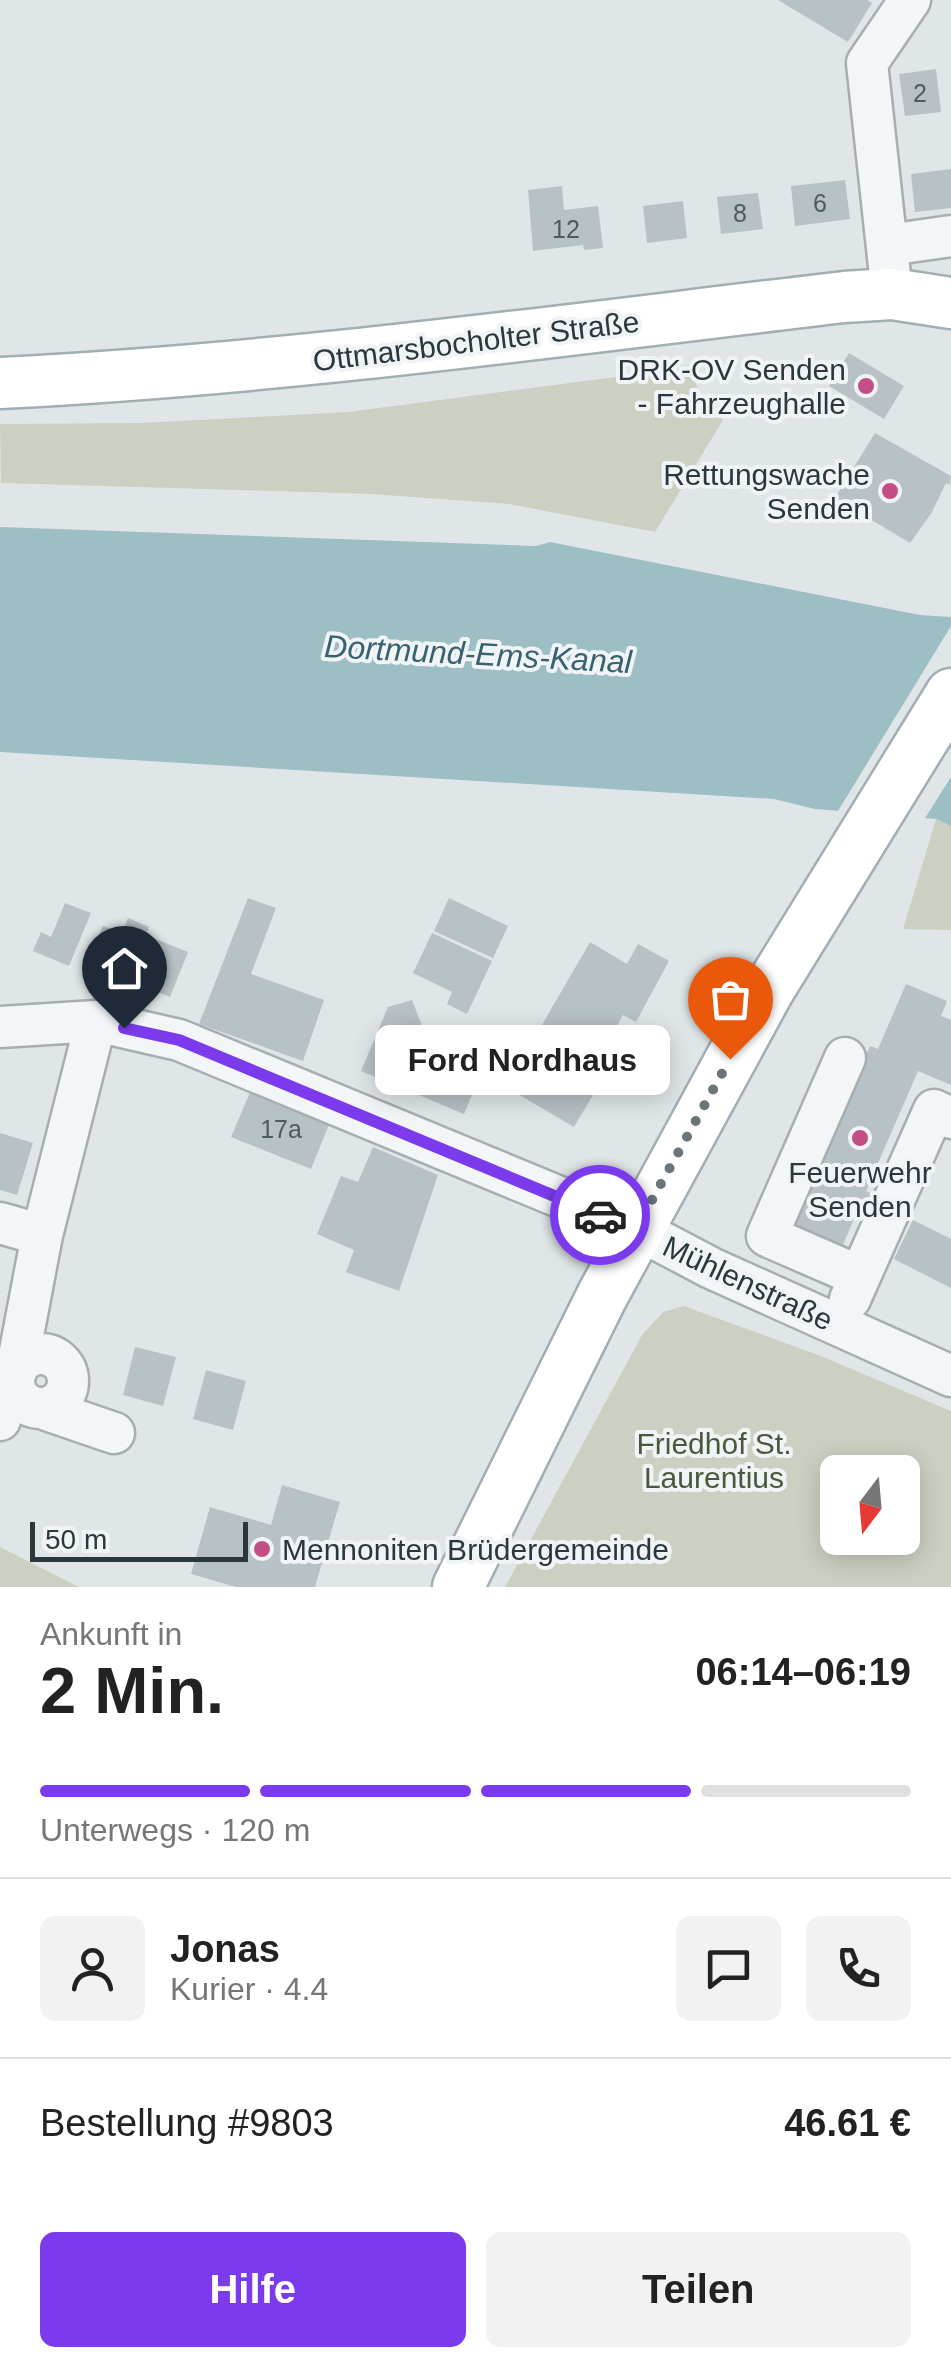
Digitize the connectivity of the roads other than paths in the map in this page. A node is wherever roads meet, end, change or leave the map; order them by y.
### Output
1 (910, 0) edge
2 (951, 236) edge
3 (888, 244) junction
4 (892, 294) junction
5 (951, 303) edge
6 (0, 383) edge
7 (951, 694) edge
8 (96, 1021) junction
9 (0, 1027) edge
10 (845, 1058) dead end
11 (951, 1118) edge
12 (0, 1222) edge
13 (636, 1229) junction
14 (42, 1236) junction
15 (859, 1276) junction
16 (838, 1326) junction
17 (8, 1370) edge
18 (951, 1376) edge
19 (0, 1420) edge
20 (114, 1432) dead end
21 (458, 1587) edge

1 - 3 street
2 - 3 street
3 - 4 street
4 - 5 main road, Ottmarsbocholter Straße
4 - 6 main road, Ottmarsbocholter Straße
7 - 13 main road
8 - 9 street, Mühlenstraße
8 - 13 street, Mühlenstraße
8 - 14 street
10 - 15 street
11 - 15 street
12 - 14 street
13 - 16 street, Mühlenstraße
13 - 21 main road
14 - 17 street
15 - 16 street
16 - 18 street, Mühlenstraße
17 - 19 street
17 - 20 street

